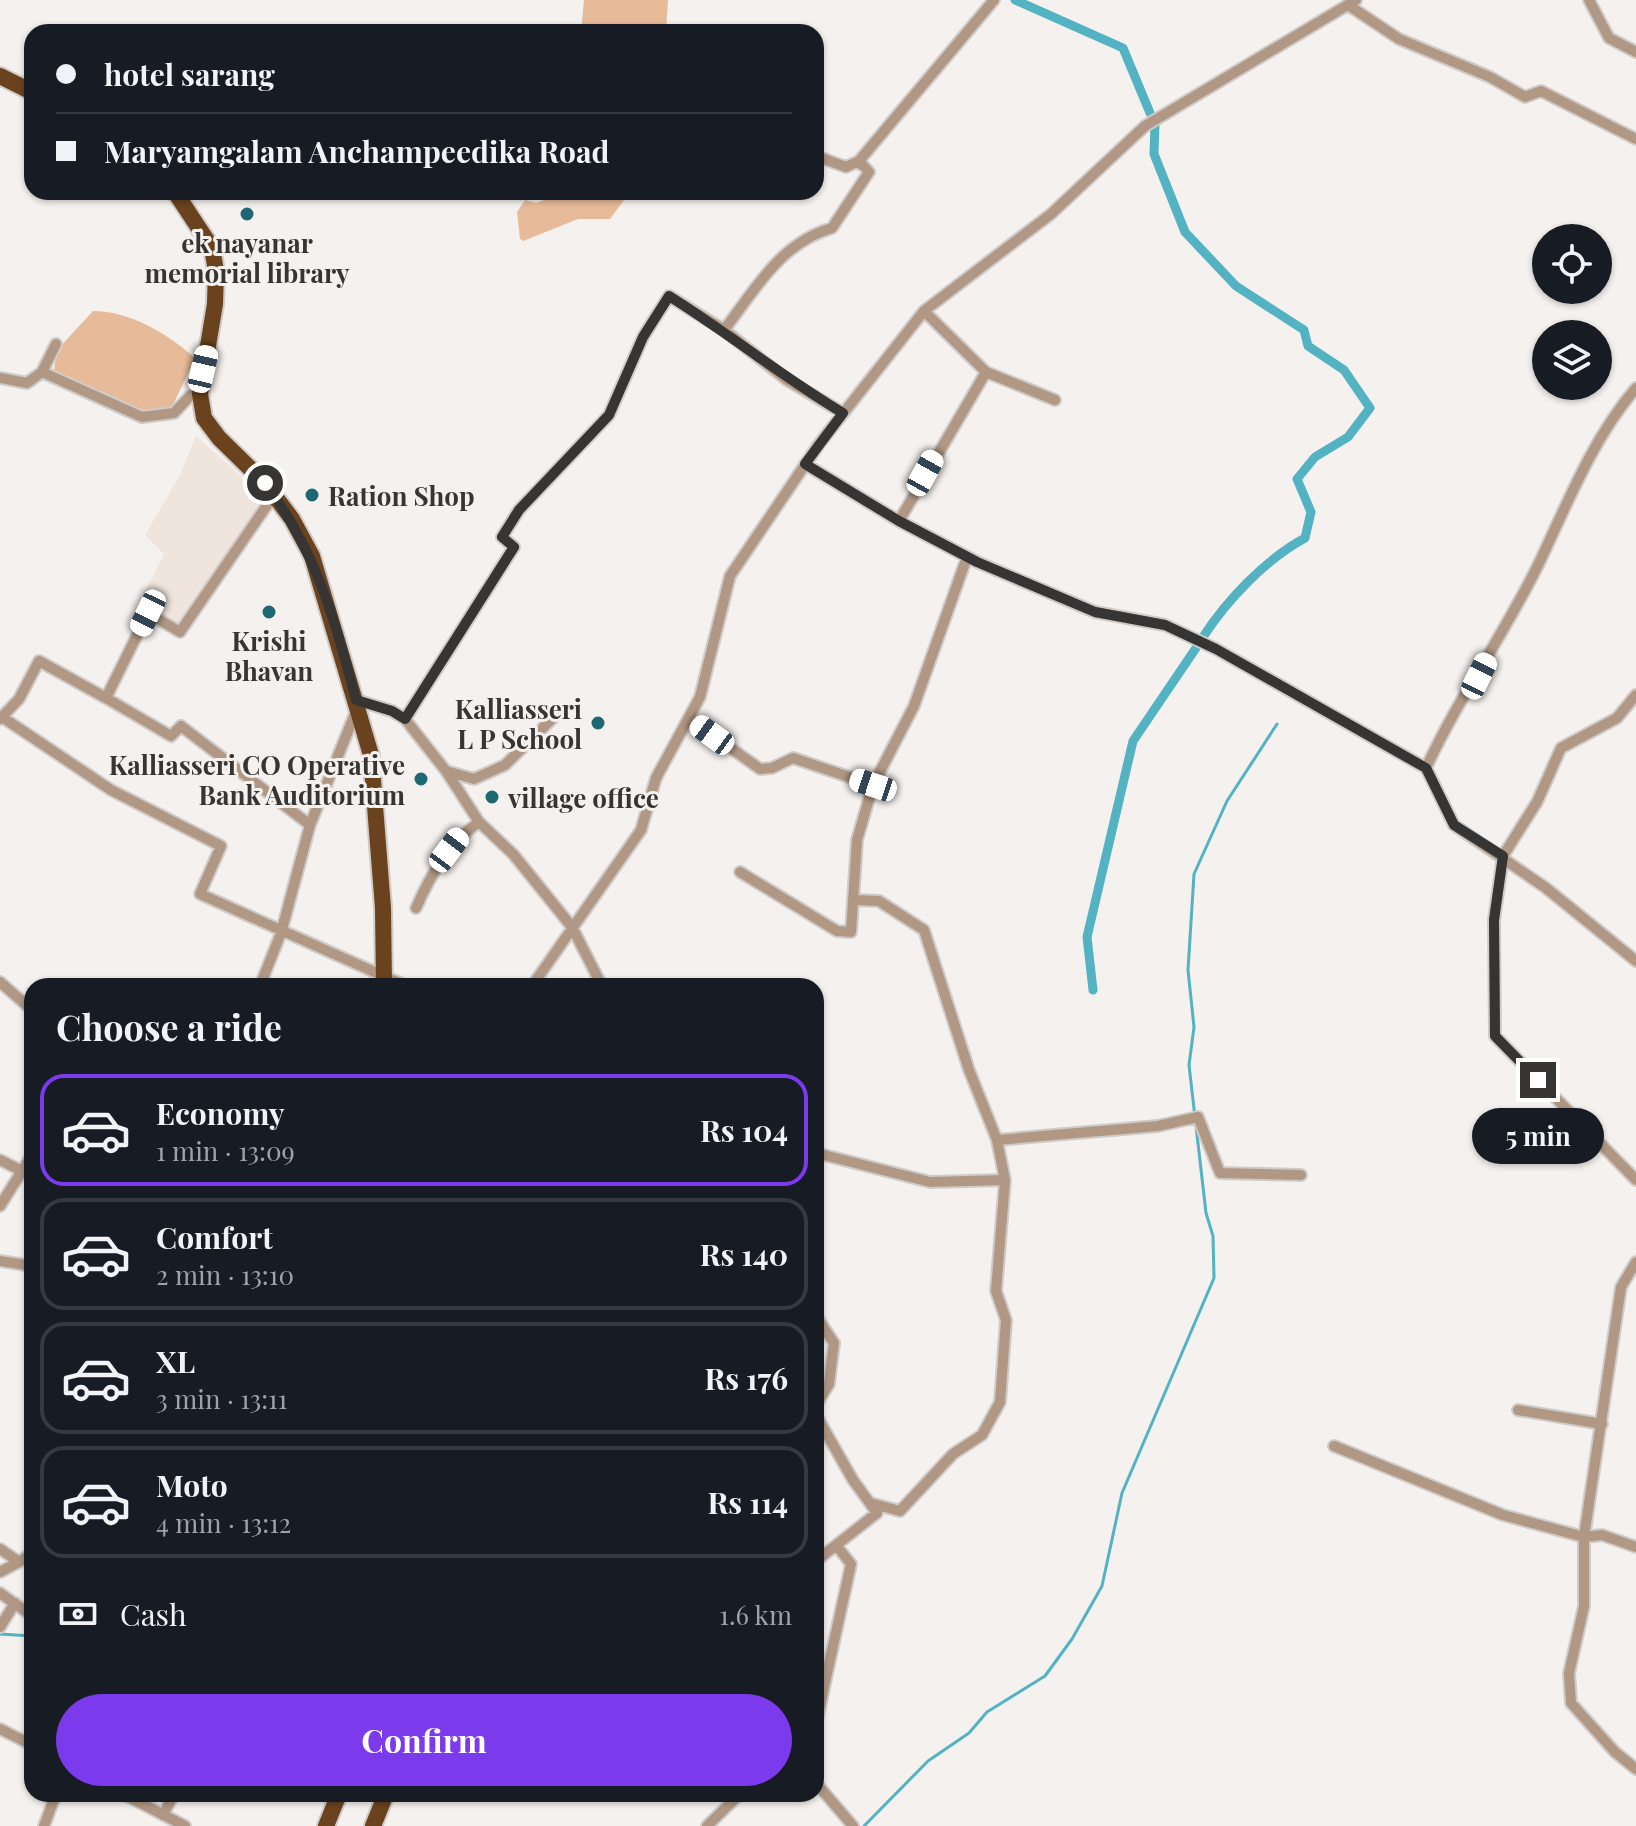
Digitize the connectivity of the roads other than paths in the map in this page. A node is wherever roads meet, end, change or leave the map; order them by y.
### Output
1 (994, 0) edge
2 (1589, 0) edge
3 (1352, 2) edge
4 (1636, 52) edge
5 (0, 76) edge
6 (24, 88) edge
7 (1636, 139) edge
8 (824, 159) edge
9 (859, 161) junction
10 (180, 200) edge
11 (924, 311) junction
12 (724, 330) junction
13 (56, 344) dead end
14 (42, 372) junction
15 (986, 372) junction
16 (0, 378) edge
17 (1636, 388) edge
18 (200, 394) junction
19 (1055, 400) dead end
20 (843, 413) junction
21 (805, 464) junction
22 (274, 495) junction
23 (899, 521) junction
24 (967, 557) junction
25 (1636, 695) edge
26 (106, 698) junction
27 (357, 703) junction
28 (557, 714) dead end
29 (1, 718) edge
30 (689, 718) junction
31 (405, 719) junction
32 (1426, 768) junction
33 (446, 771) junction
34 (873, 785) junction
35 (479, 822) junction
36 (310, 825) junction
37 (1503, 856) junction
38 (740, 872) dead end
39 (856, 900) junction
40 (416, 908) dead end
41 (572, 927) junction
42 (281, 933) junction
43 (1636, 961) edge
44 (263, 978) edge
45 (378, 978) edge
46 (384, 978) edge
47 (537, 978) edge
48 (598, 978) edge
49 (0, 982) edge
50 (24, 1003) edge
51 (997, 1140) junction
52 (824, 1155) edge
53 (0, 1160) edge
54 (24, 1168) edge
55 (22, 1171) junction
56 (1301, 1175) dead end
57 (1005, 1180) junction
58 (1636, 1180) edge
59 (0, 1206) edge
60 (0, 1261) edge
61 (1636, 1262) edge
62 (24, 1265) edge
63 (824, 1328) edge
64 (824, 1392) edge
65 (1518, 1410) dead end
66 (1602, 1424) junction
67 (824, 1428) edge
68 (1334, 1446) dead end
69 (870, 1503) junction
70 (1584, 1537) junction
71 (836, 1545) junction
72 (1636, 1547) edge
73 (0, 1549) edge
74 (824, 1555) edge
75 (24, 1559) edge
76 (19, 1562) junction
77 (0, 1572) edge
78 (0, 1593) edge
79 (15, 1603) junction
80 (24, 1610) edge
81 (0, 1627) edge
82 (824, 1687) edge
83 (0, 1729) edge
84 (24, 1741) edge
85 (1636, 1769) edge
86 (824, 1792) edge
87 (53, 1802) edge
88 (138, 1802) edge
89 (170, 1802) edge
90 (336, 1802) edge
91 (383, 1802) edge
92 (732, 1802) edge
93 (163, 1815) junction
94 (44, 1826) edge
95 (185, 1826) edge
96 (326, 1826) edge
97 (373, 1826) edge
98 (707, 1826) edge
99 (853, 1826) edge

1 - 9 street
2 - 4 street
3 - 7 street
3 - 11 street
5 - 6 highway
8 - 9 street
9 - 12 street
10 - 18 highway
11 - 15 street
11 - 20 street
12 - 20 street
12 - 31 street
13 - 14 street
14 - 16 street
14 - 18 street
15 - 19 street
15 - 23 street
17 - 32 street
18 - 22 highway
20 - 21 street
21 - 23 street
21 - 30 street
22 - 26 street
22 - 27 highway
23 - 24 street
24 - 32 street
24 - 34 street
25 - 37 street
26 - 29 street
26 - 36 street
27 - 31 street
27 - 36 street
27 - 46 highway
28 - 33 street
29 - 42 street
30 - 34 street
30 - 41 street
31 - 33 street
32 - 37 street
33 - 35 street
34 - 39 street
35 - 40 street
35 - 41 street
36 - 42 street
37 - 43 street
37 - 58 street
38 - 39 street
39 - 51 street
41 - 47 street
41 - 48 street
42 - 44 street
42 - 45 street
49 - 50 street
51 - 56 street
51 - 57 street
52 - 57 street
53 - 55 street
54 - 55 street
55 - 59 street
57 - 69 street
60 - 62 street
61 - 66 street
63 - 64 street
65 - 66 street
66 - 70 street
67 - 69 street
68 - 70 street
69 - 71 street
70 - 72 street
70 - 85 street
71 - 74 street
71 - 82 street
73 - 76 street
75 - 76 street
76 - 77 street
78 - 79 street
79 - 80 street
79 - 81 street
83 - 84 street
86 - 99 street
87 - 94 street
88 - 93 street
89 - 93 street
90 - 96 highway
91 - 97 highway
92 - 98 street
93 - 95 street

